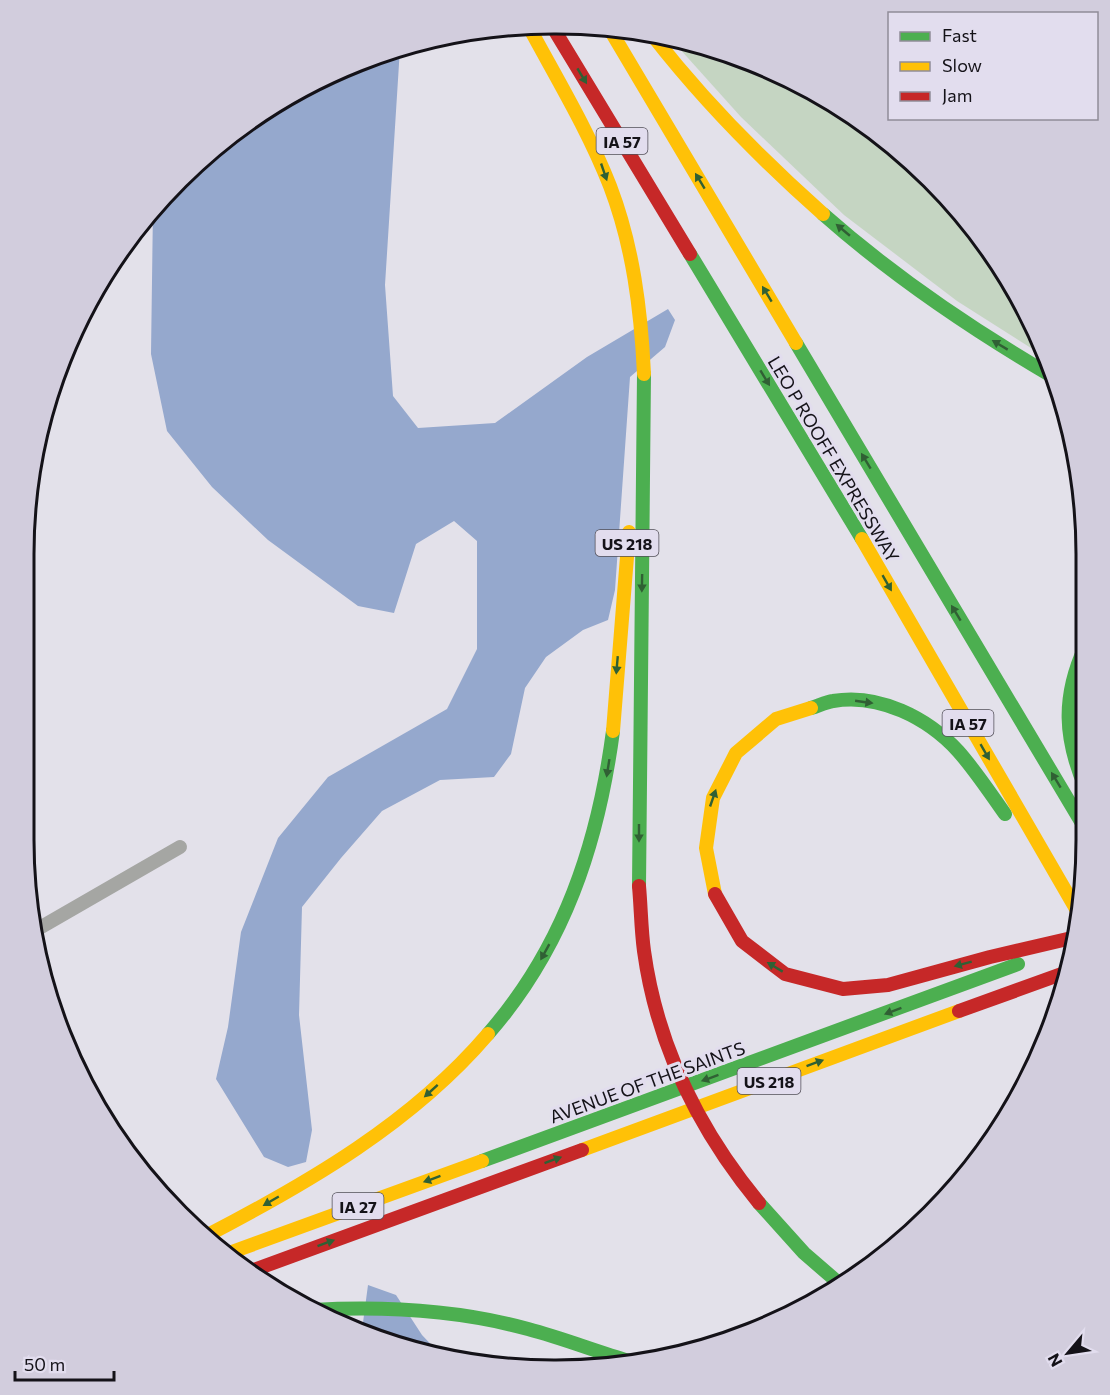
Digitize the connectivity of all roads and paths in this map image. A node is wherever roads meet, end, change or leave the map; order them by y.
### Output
1 (557, 34) edge
2 (534, 35) edge
3 (615, 38) edge
4 (662, 46) edge
5 (1041, 370) edge
6 (644, 377) junction
7 (1076, 668) edge
8 (1076, 764) edge
9 (1076, 813) edge
10 (180, 847) dead end
11 (1072, 901) edge
12 (1071, 903) edge
13 (42, 926) edge
14 (1065, 941) edge
15 (1064, 946) edge
16 (1023, 955) junction
17 (1057, 977) edge
18 (213, 1232) edge
19 (235, 1251) edge
20 (259, 1268) edge
21 (834, 1279) edge
22 (332, 1310) edge
23 (615, 1357) edge

1 -> 11 highway, LEO P ROOFF EXPRESSWAY / IA 57
2 -> 6 highway, US 218
9 -> 3 highway, LEO P ROOFF EXPRESSWAY
5 -> 4 highway
6 -> 18 highway, US 218
6 -> 21 highway
7 - 8 highway
10 - 13 street
16 -> 12 highway
14 - 16 highway
15 - 16 highway, AVENUE OF THE SAINTS / IA 27
16 -> 19 highway, AVENUE OF THE SAINTS / IA 27
20 -> 17 highway, US 218
22 - 23 highway

